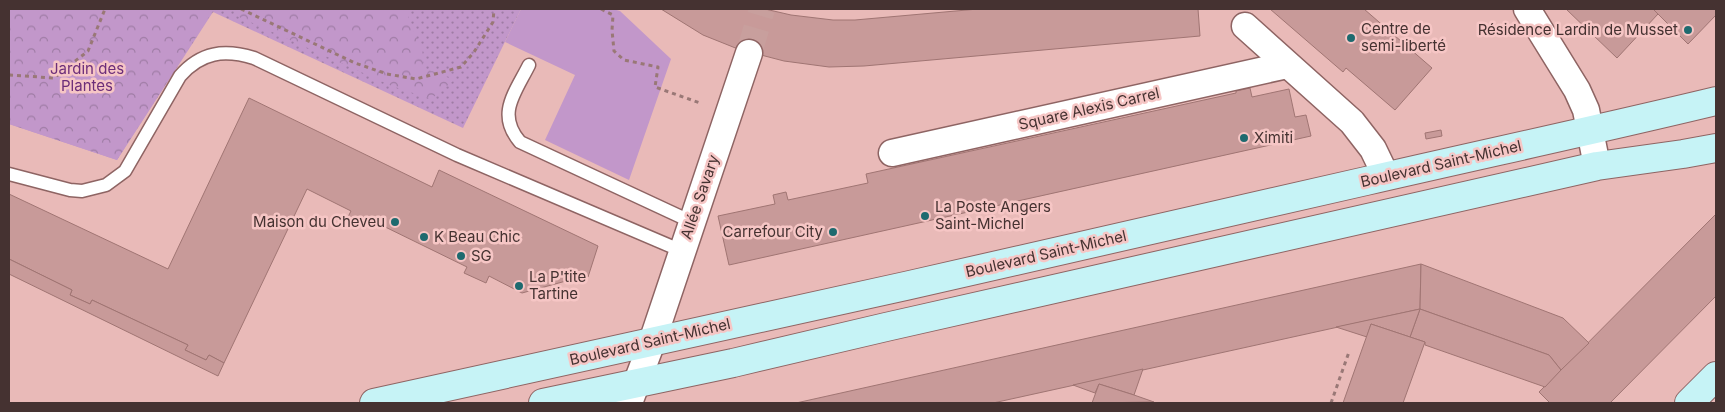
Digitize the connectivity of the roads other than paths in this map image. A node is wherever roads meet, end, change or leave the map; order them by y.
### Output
1 (1527, 9) edge
2 (1245, 26) dead end
3 (749, 53) tunnel mouth
4 (529, 64) dead end
5 (1287, 65) junction
6 (1716, 101) edge
7 (1591, 131) junction
8 (1716, 148) edge
9 (892, 153) dead end
10 (1597, 166) junction
11 (9, 174) edge
12 (1386, 176) junction
13 (692, 222) junction
14 (682, 251) junction
15 (652, 342) junction
16 (1716, 376) edge
17 (632, 393) edge
18 (374, 403) edge
19 (543, 403) edge
20 (1689, 403) edge

1 - 7 street
2 - 5 street
3 - 13 street, Allée Savary
4 - 13 lane
5 - 9 street, Square Alexis Carrel
5 - 12 street
6 - 7 main road, Boulevard Saint-Michel
7 - 10 street
7 - 12 main road, Boulevard Saint-Michel
8 - 10 main road
10 - 17 main road
11 - 14 lane
12 - 15 main road, Boulevard Saint-Michel
13 - 14 street, Allée Savary
14 - 15 street, Allée Savary
15 - 17 street, Allée Savary
15 - 18 main road, Boulevard Saint-Michel
16 - 20 main road
17 - 19 main road

